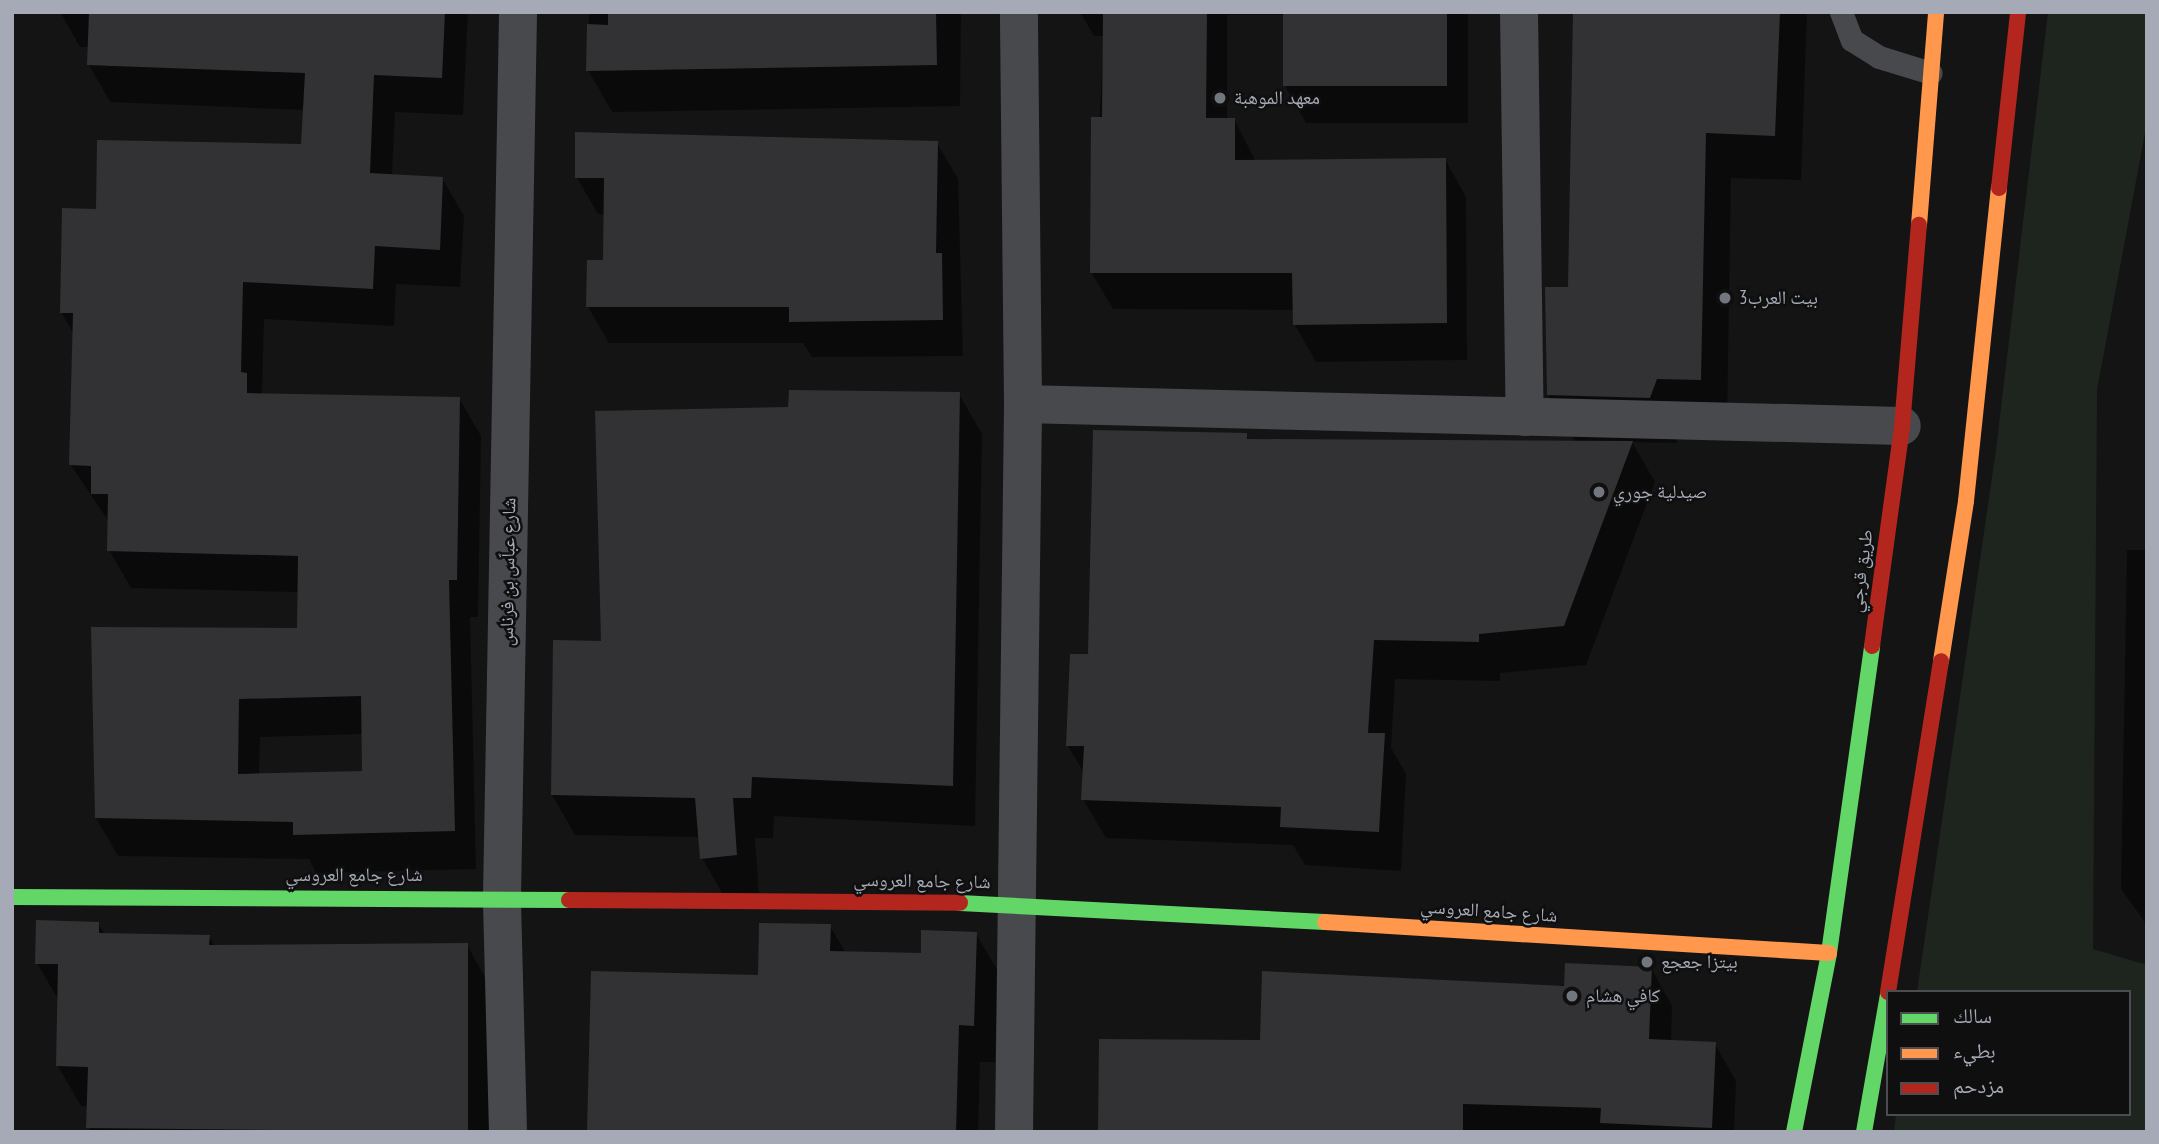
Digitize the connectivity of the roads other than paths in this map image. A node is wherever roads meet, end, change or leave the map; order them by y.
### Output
1 (518, 12) edge
2 (1019, 12) edge
3 (1519, 12) edge
4 (1841, 12) edge
5 (1936, 12) edge
6 (2018, 12) edge
7 (1931, 73) junction
8 (1023, 404) junction
9 (1525, 417) junction
10 (1902, 426) junction
11 (502, 896) junction
12 (12, 897) edge
13 (1014, 903) junction
14 (1829, 953) junction
15 (1889, 990) edge
16 (1886, 1006) edge
17 (508, 1132) edge
18 (1014, 1132) edge
19 (1794, 1132) edge
20 (1864, 1132) edge

1 - 11 street, شارع عباّس بن فرناس
2 - 8 street
3 - 9 street
4 - 7 lane
5 - 7 main road, طريق قرجي
6 - 15 main road
7 - 10 main road, طريق قرجي
8 - 9 street
8 - 13 street
9 - 10 street
10 - 14 main road, طريق قرجي
11 - 12 main road, شارع جامع العروسي
11 - 13 main road, شارع جامع العروسي
11 - 17 street, شارع عباّس بن فرناس
13 - 14 main road, شارع جامع العروسي
13 - 18 street
14 - 19 main road, طريق قرجي
16 - 20 main road

